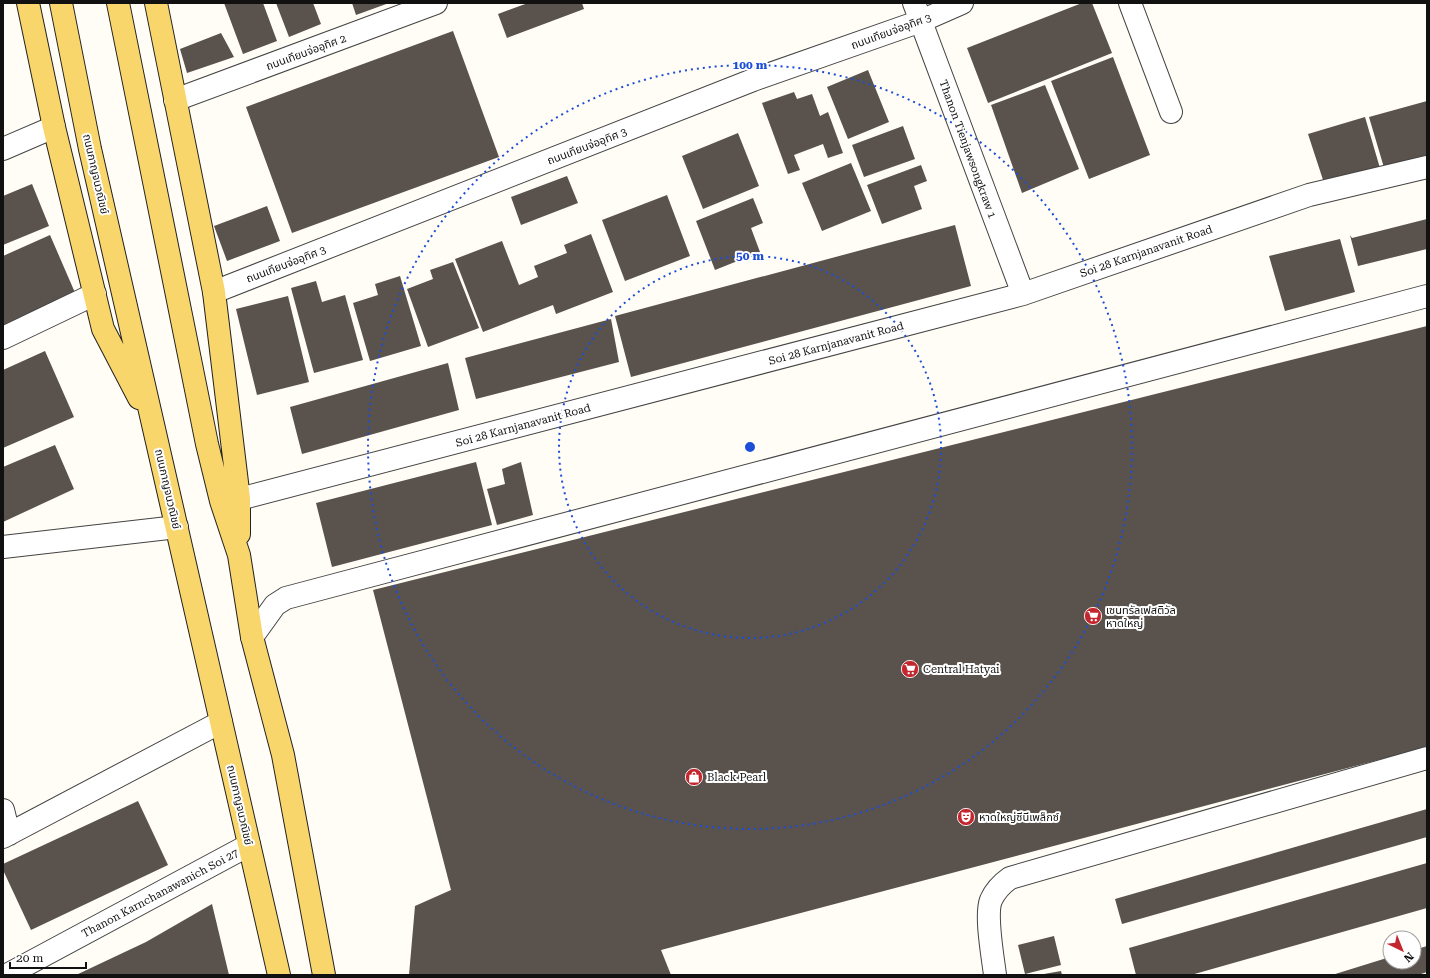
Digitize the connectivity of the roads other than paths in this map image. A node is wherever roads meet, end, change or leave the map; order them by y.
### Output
1 (28, 3) edge
2 (61, 3) edge
3 (118, 3) edge
4 (156, 3) edge
5 (436, 3) edge
6 (962, 3) edge
7 (1130, 3) edge
8 (917, 12) edge
9 (176, 100) junction
10 (1171, 112) dead end
11 (54, 128) junction
12 (3, 149) edge
13 (1427, 167) edge
14 (214, 292) junction
15 (95, 294) junction
16 (1023, 294) junction
17 (1427, 296) edge
18 (3, 338) edge
19 (154, 428) junction
20 (239, 499) junction
21 (177, 527) junction
22 (3, 547) edge
23 (239, 555) junction
24 (252, 637) junction
25 (222, 722) junction
26 (1427, 758) edge
27 (3, 810) edge
28 (6, 836) edge
29 (250, 845) junction
30 (6, 975) edge
31 (278, 975) edge
32 (324, 975) edge
33 (995, 975) edge

1 - 11 main road
2 - 19 main road, ถนนกาญจนวณิชย์
3 - 23 main road
4 - 9 main road
5 - 9 street, ถนนเทียนจ่ออุทิศ 2
6 - 8 street, ถนนเทียนจ่ออุทิศ 3
7 - 10 street
8 - 14 street, ถนนเทียนจ่ออุทิศ 3
8 - 16 street, Thanon Tienjawsongkraw 1
9 - 14 main road
11 - 12 street
11 - 15 main road
13 - 16 street, Soi 28 Karnjanavanit Road
14 - 20 main road
15 - 18 street
15 - 19 main road
16 - 20 street, Soi 28 Karnjanavanit Road
17 - 24 street
19 - 21 main road, ถนนกาญจนวณิชย์
20 - 23 main road
21 - 22 street
21 - 25 main road, ถนนกาญจนวณิชย์
23 - 24 main road
24 - 32 main road
25 - 28 street
25 - 29 main road, ถนนกาญจนวณิชย์
26 - 33 street
27 - 28 street
29 - 30 street, Thanon Karnchanawanich Soi 27
29 - 31 main road, ถนนกาญจนวณิชย์

